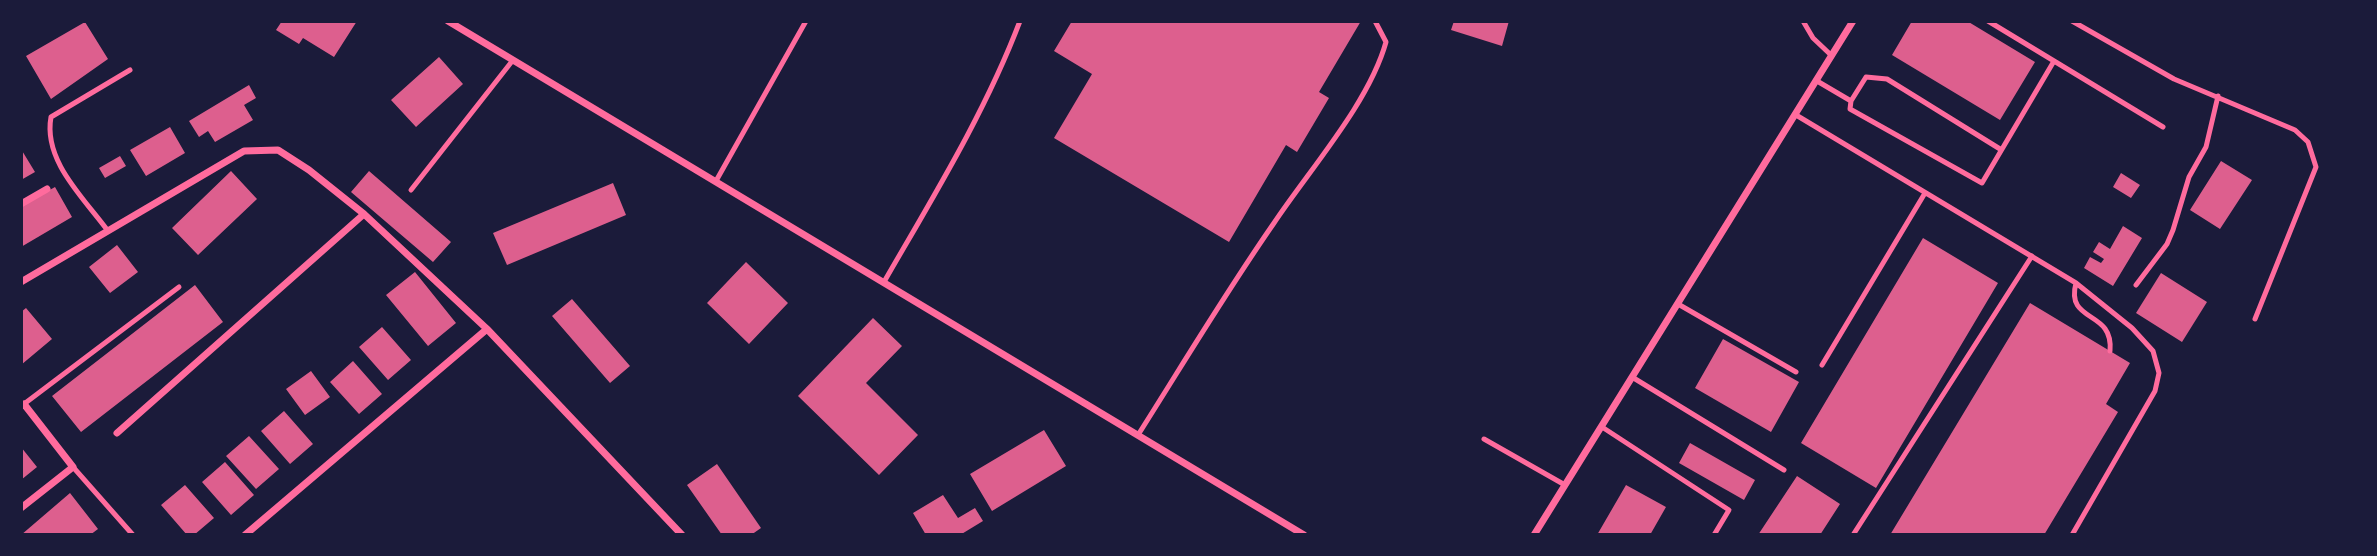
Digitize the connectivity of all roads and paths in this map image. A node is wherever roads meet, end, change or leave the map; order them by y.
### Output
1 (448, 21) edge
2 (806, 21) edge
3 (1020, 21) edge
4 (1375, 21) edge
5 (1803, 21) edge
6 (1853, 21) edge
7 (1988, 21) edge
8 (2072, 21) edge
9 (1832, 55) junction
10 (513, 60) junction
11 (2054, 61) junction
12 (130, 70) dead end
13 (1817, 81) junction
14 (2218, 96) junction
15 (1851, 101) junction
16 (1796, 115) junction
17 (2163, 127) dead end
18 (2000, 149) junction
19 (716, 181) junction
20 (47, 189) dead end
21 (411, 190) dead end
22 (1925, 193) junction
23 (21, 204) edge
24 (364, 214) junction
25 (108, 231) junction
26 (2032, 256) junction
27 (21, 282) edge
28 (884, 282) junction
29 (2076, 283) junction
30 (2136, 285) dead end
31 (179, 287) dead end
32 (1678, 304) junction
33 (2255, 319) dead end
34 (487, 329) junction
35 (2110, 351) dead end
36 (1822, 365) dead end
37 (1796, 372) dead end
38 (1633, 377) junction
39 (22, 405) edge
40 (1601, 427) junction
41 (117, 433) dead end
42 (1138, 435) junction
43 (1484, 439) dead end
44 (74, 467) junction
45 (1784, 470) dead end
46 (1565, 485) junction
47 (21, 508) edge
48 (133, 535) edge
49 (245, 535) edge
50 (682, 535) edge
51 (1304, 535) edge
52 (1534, 535) edge
53 (1714, 535) edge
54 (1853, 535) edge
55 (2072, 535) edge

1 - 10 street
2 - 19 lane
3 - 28 lane
4 - 42 lane
5 - 9 lane
6 - 9 street
7 - 11 lane
8 - 14 lane
9 - 13 street
10 - 19 street
10 - 21 lane
11 - 17 lane
11 - 18 lane
12 - 25 lane
13 - 15 lane
13 - 16 street
14 - 30 lane
14 - 33 lane
15 - 18 lane
15 - 18 lane
16 - 22 lane
16 - 32 street
19 - 28 street
20 - 23 street
22 - 26 lane
22 - 36 lane
24 - 25 street
24 - 34 street
24 - 41 street
25 - 27 street
26 - 29 lane
26 - 54 lane
28 - 42 street
29 - 35 lane
29 - 55 lane
31 - 39 lane
32 - 37 lane
32 - 38 street
34 - 49 street
34 - 50 street
38 - 40 street
38 - 45 lane
39 - 44 street
40 - 46 street
40 - 53 lane
42 - 51 street
43 - 46 lane
44 - 47 street
44 - 48 lane
46 - 52 street

